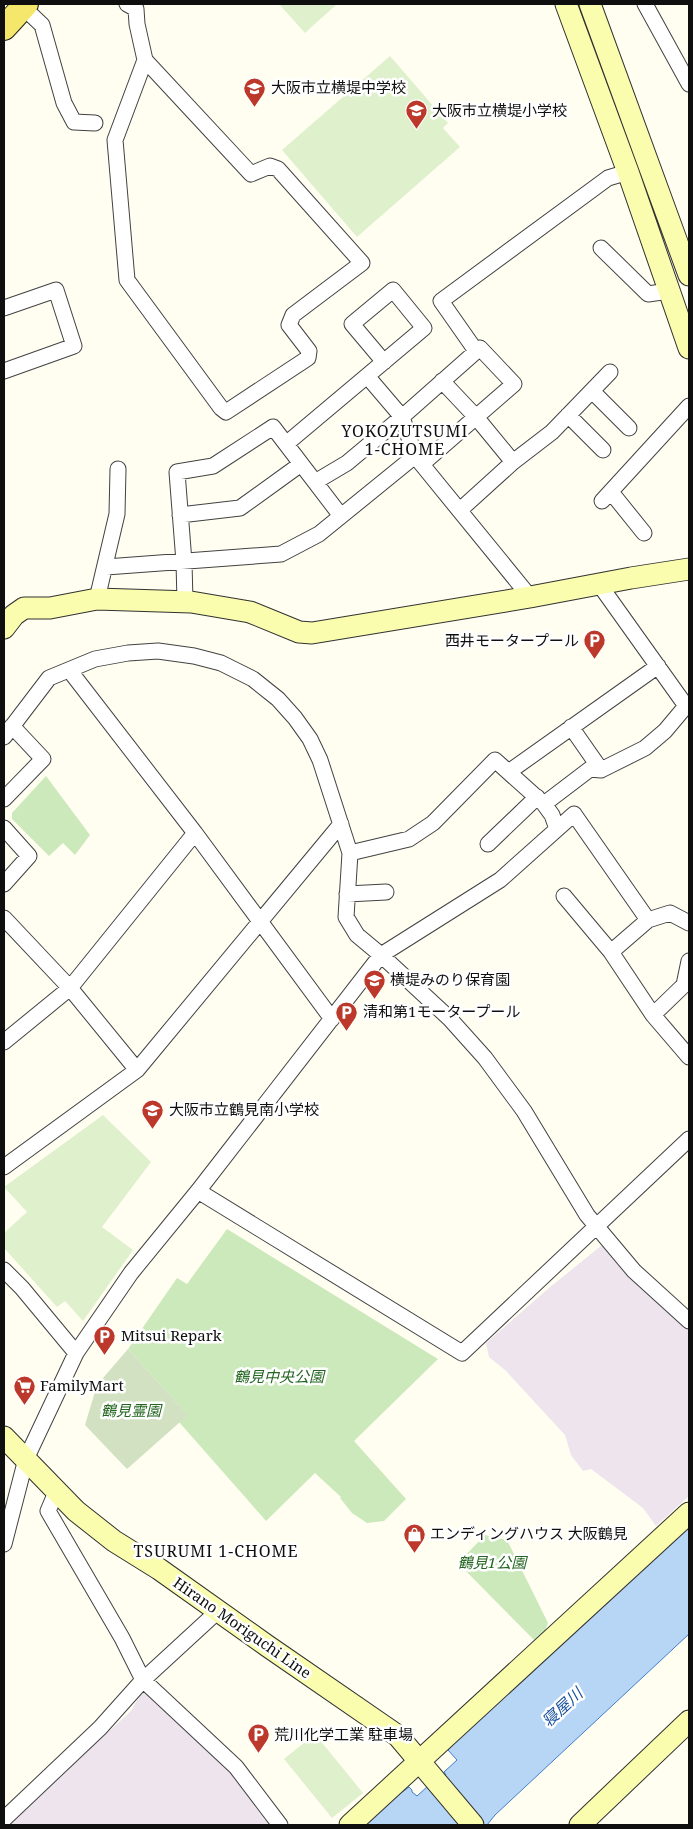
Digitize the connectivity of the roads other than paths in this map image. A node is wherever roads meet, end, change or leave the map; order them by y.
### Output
1 (127, 4) edge
2 (566, 4) edge
3 (590, 4) edge
4 (645, 4) edge
5 (25, 5) edge
6 (4, 28) edge
7 (145, 60) junction
8 (689, 84) edge
9 (95, 123) dead end
10 (639, 139) junction
11 (619, 145) junction
12 (628, 172) junction
13 (601, 248) dead end
14 (689, 275) edge
15 (669, 291) junction
16 (4, 308) edge
17 (689, 348) edge
18 (476, 352) junction
19 (384, 362) junction
20 (4, 371) edge
21 (610, 372) dead end
22 (367, 376) junction
23 (442, 381) junction
24 (592, 391) junction
25 (689, 406) edge
26 (568, 415) junction
27 (402, 417) junction
28 (476, 417) junction
29 (629, 428) dead end
30 (286, 444) junction
31 (603, 450) dead end
32 (418, 460) junction
33 (514, 462) junction
34 (301, 464) junction
35 (118, 469) dead end
36 (315, 482) junction
37 (460, 510) junction
38 (180, 515) junction
39 (341, 516) junction
40 (644, 533) dead end
41 (184, 562) junction
42 (106, 567) junction
43 (689, 569) edge
44 (599, 584) junction
45 (530, 597) junction
46 (97, 599) junction
47 (185, 602) junction
48 (7, 616) edge
49 (658, 666) junction
50 (70, 671) junction
51 (571, 728) junction
52 (8, 731) edge
53 (600, 770) junction
54 (510, 771) junction
55 (4, 799) edge
56 (540, 800) junction
57 (341, 824) junction
58 (4, 828) edge
59 (557, 829) junction
60 (194, 833) junction
61 (488, 844) dead end
62 (350, 853) junction
63 (4, 884) edge
64 (386, 892) dead end
65 (348, 894) junction
66 (564, 896) dead end
67 (4, 918) edge
68 (648, 920) junction
69 (261, 921) junction
70 (689, 923) edge
71 (611, 952) junction
72 (381, 955) junction
73 (689, 961) edge
74 (70, 988) junction
75 (653, 1014) junction
76 (332, 1019) junction
77 (4, 1042) edge
78 (689, 1057) edge
79 (137, 1070) junction
80 (689, 1139) edge
81 (4, 1167) edge
82 (198, 1191) junction
83 (597, 1226) junction
84 (4, 1270) edge
85 (689, 1321) edge
86 (76, 1353) junction
87 (4, 1437) edge
88 (26, 1459) junction
89 (57, 1490) junction
90 (689, 1513) edge
91 (4, 1544) edge
92 (218, 1611) junction
93 (143, 1680) junction
94 (689, 1722) edge
95 (425, 1766) junction
96 (4, 1819) edge
97 (583, 1824) edge
98 (280, 1825) edge
99 (350, 1825) edge
100 (474, 1825) edge

1 - 7 street
2 - 11 street
3 - 10 street
4 - 8 street
5 - 6 main road
5 - 9 street
7 - 7 street
10 - 11 street
10 - 14 street
11 - 12 street
12 - 15 street
12 - 18 street
13 - 15 street
15 - 17 street
16 - 20 street
18 - 23 street
18 - 28 street
19 - 19 street
19 - 22 street
21 - 24 street
22 - 27 street
22 - 30 street
23 - 27 street
23 - 28 street
24 - 26 street
24 - 29 street
25 - 40 street
26 - 31 street
26 - 33 street
27 - 32 street
27 - 36 street
28 - 32 street
28 - 33 street
30 - 34 street
30 - 38 street
32 - 37 street
32 - 39 street
33 - 37 street
34 - 36 street
34 - 38 street
35 - 42 street
36 - 39 street
37 - 45 street
38 - 41 street
39 - 41 street
41 - 42 street
41 - 47 street
42 - 46 street
43 - 44 street
44 - 45 street
44 - 49 street
45 - 47 street
46 - 47 street
46 - 48 street
49 - 51 street
49 - 53 street
50 - 52 street
50 - 57 street
50 - 60 street
51 - 53 street
51 - 54 street
52 - 55 street
53 - 56 street
54 - 56 street
54 - 62 street
56 - 59 street
56 - 61 street
57 - 62 street
57 - 69 street
58 - 63 street
59 - 68 street
59 - 72 street
60 - 69 street
60 - 74 street
62 - 65 street
64 - 65 street
65 - 72 street
66 - 71 street
67 - 74 street
68 - 70 street
68 - 71 street
69 - 76 street
69 - 79 street
71 - 75 street
72 - 76 street
72 - 83 street
73 - 75 street
74 - 77 street
74 - 79 street
75 - 78 street
76 - 82 street
79 - 81 street
80 - 83 street
82 - 83 street
82 - 86 street
83 - 85 street
84 - 86 street
86 - 88 street
87 - 88 street, Hirano Moriguchi Line
88 - 89 street, Hirano Moriguchi Line
88 - 91 street
89 - 92 street, Hirano Moriguchi Line
89 - 93 street
90 - 95 street
92 - 93 street
92 - 95 street, Hirano Moriguchi Line
93 - 96 street
93 - 98 street
94 - 97 street
95 - 99 street
95 - 100 street, Hirano Moriguchi Line

